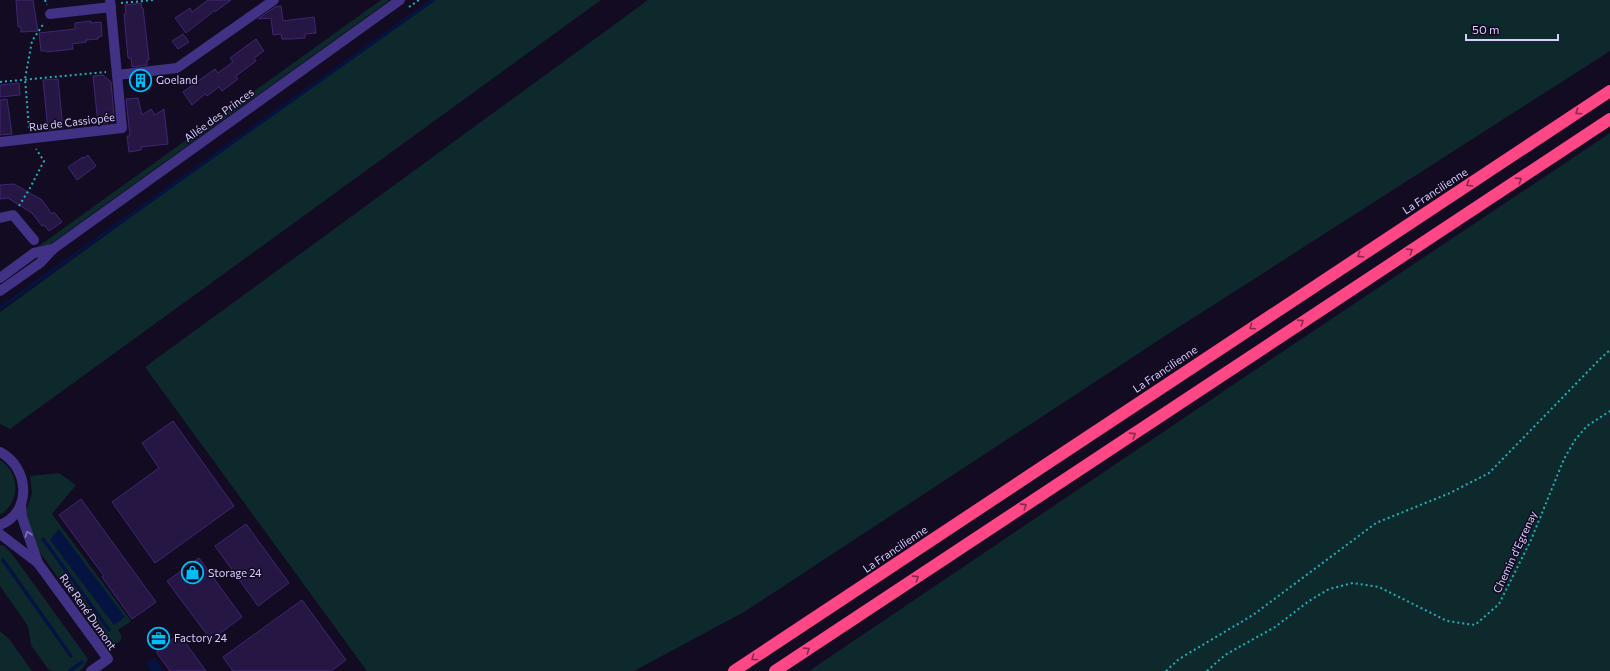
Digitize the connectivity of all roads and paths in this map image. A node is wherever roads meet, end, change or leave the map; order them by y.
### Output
1 (154, 0) edge
2 (274, 0) edge
3 (400, 0) edge
4 (111, 4) edge
5 (50, 14) dead end
6 (37, 33) dead end
7 (117, 75) junction
8 (25, 79) junction
9 (0, 82) edge
10 (1610, 91) edge
11 (1610, 119) edge
12 (0, 142) edge
13 (0, 218) edge
14 (34, 240) dead end
15 (53, 249) junction
16 (0, 278) edge
17 (0, 290) edge
18 (1610, 350) edge
19 (1610, 411) edge
20 (0, 452) edge
21 (21, 503) junction
22 (0, 524) edge
23 (0, 534) edge
24 (38, 563) junction
25 (91, 671) edge
26 (734, 671) edge
27 (775, 671) edge
28 (1166, 671) edge
29 (1207, 671) edge

1 - 4 path
2 - 7 street
3 - 15 street, Allée des Princes
4 - 5 street
4 - 7 street, Rue de Cassiopée
6 - 8 path
7 - 8 path
7 - 12 street, Rue de Cassiopée
8 - 9 path
10 -> 26 highway, La Francilienne
27 -> 11 highway
13 - 14 street
15 - 16 street, Allée des Princes
15 - 17 street, Allée des Princes
18 - 28 path
19 - 29 path, Chemin d'Egrenay
20 - 21 street, Rue René Dumont
21 - 22 street
24 -> 21 street, Rue René Dumont
23 - 24 street, Rue René Dumont
24 - 25 street, Rue René Dumont

